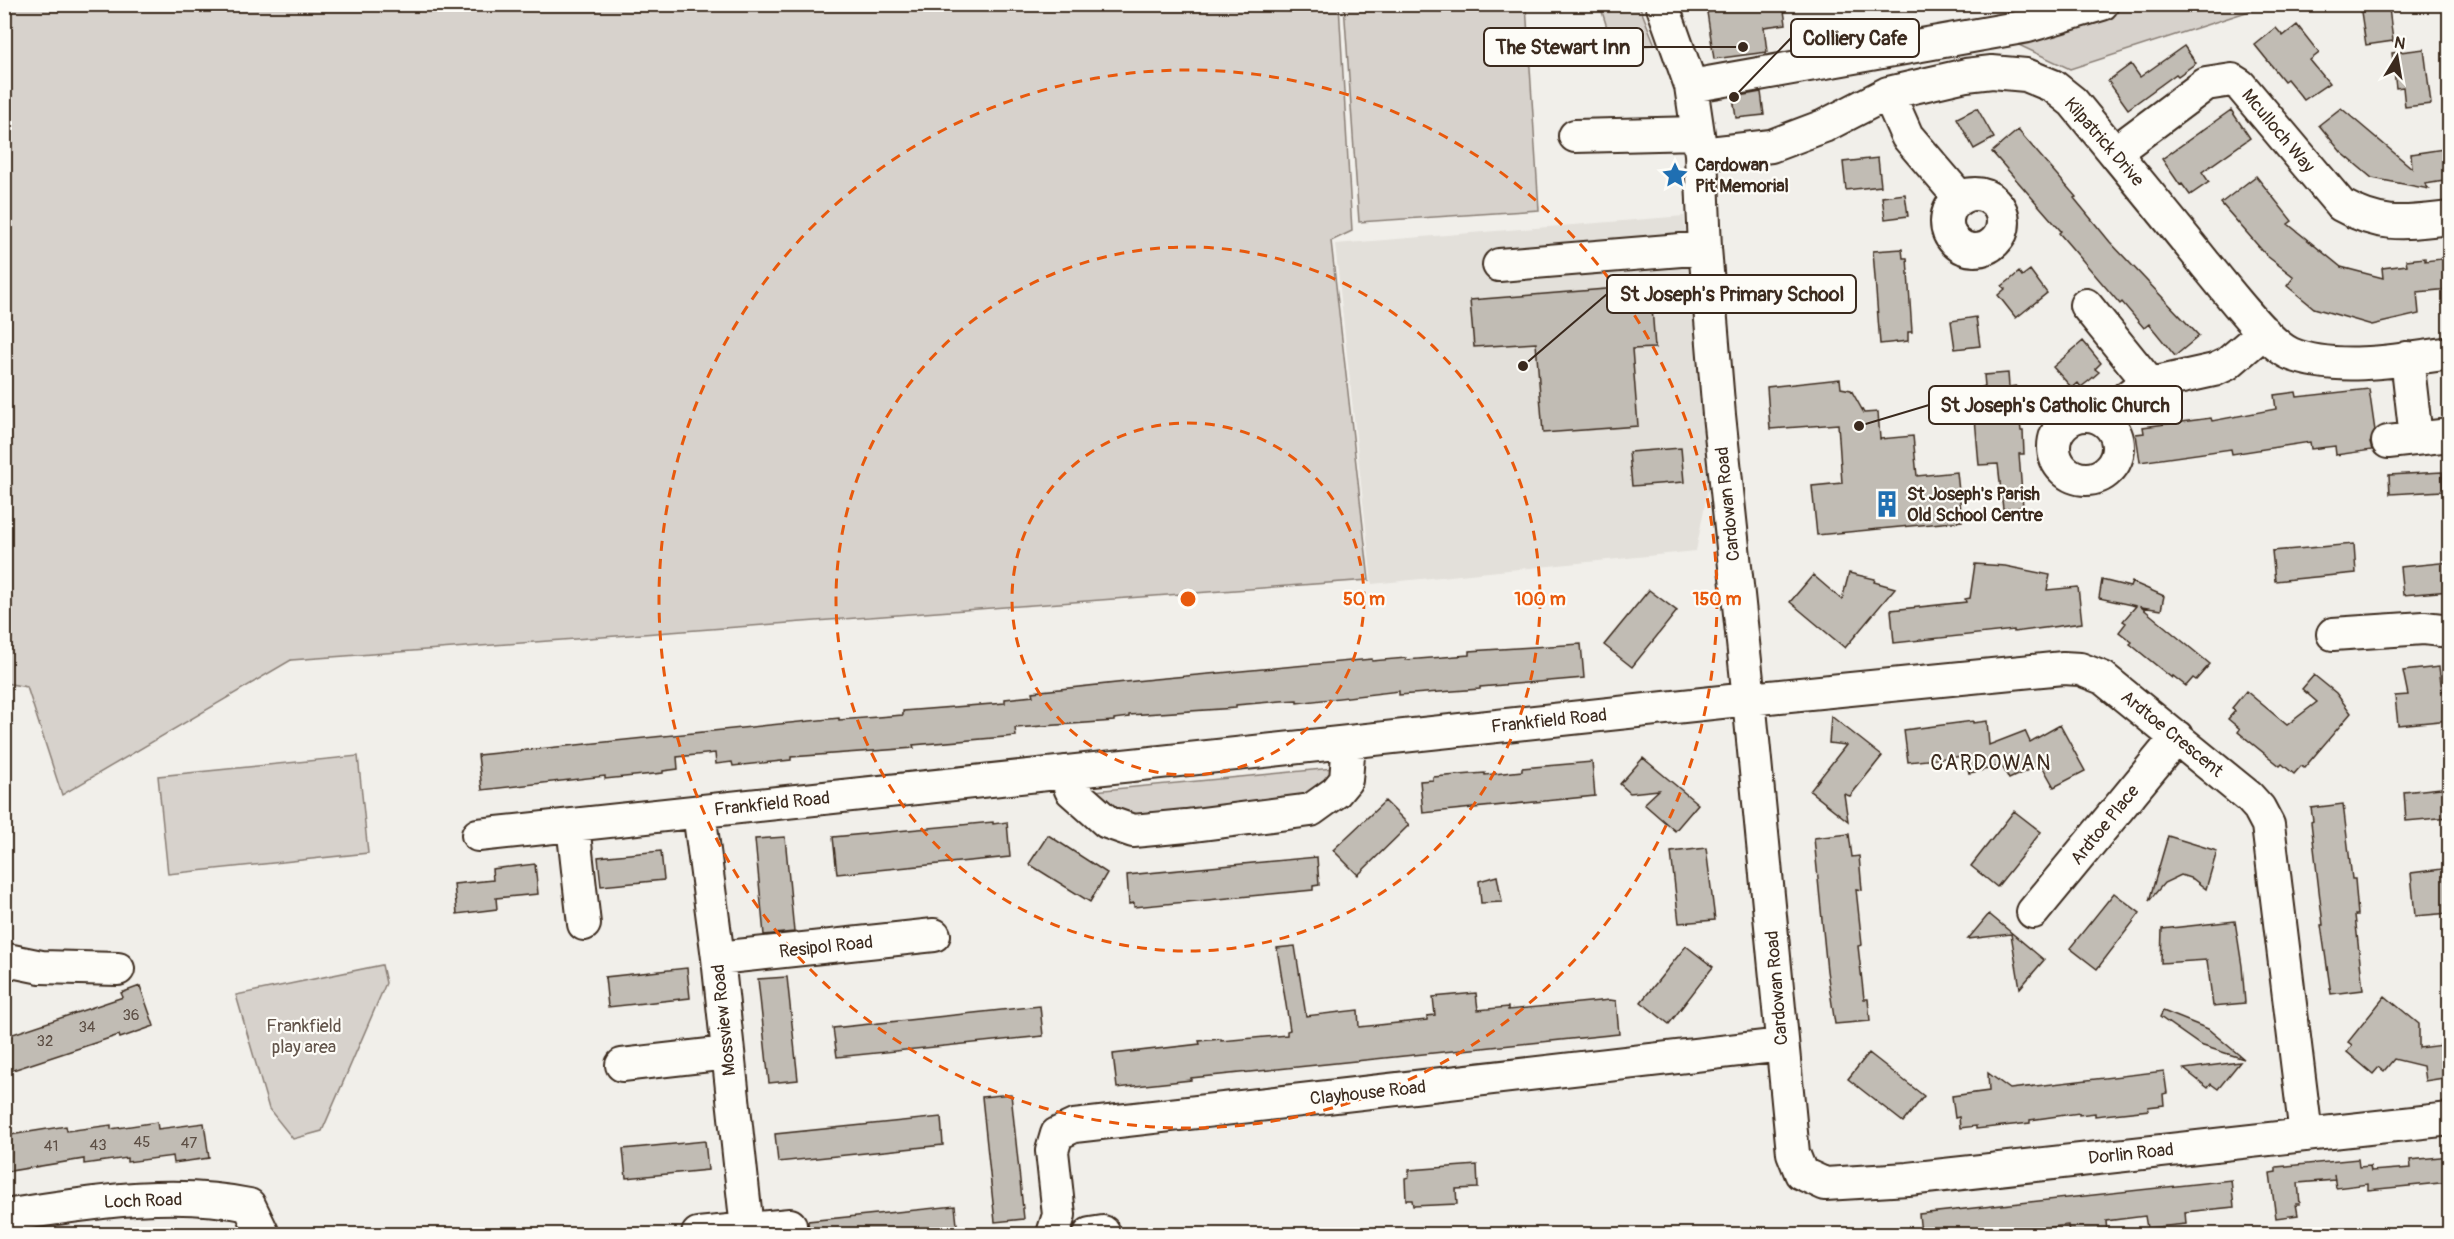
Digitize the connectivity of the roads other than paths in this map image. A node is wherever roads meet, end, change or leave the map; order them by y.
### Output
1 (1662, 4) edge
2 (2102, 4) edge
3 (1691, 86) junction
4 (1888, 93) junction
5 (1575, 136) dead end
6 (1700, 144) junction
7 (2115, 152) junction
8 (1959, 198) dead end
9 (2450, 218) edge
10 (1705, 248) junction
11 (1500, 265) dead end
12 (2086, 305) dead end
13 (2264, 332) junction
14 (2450, 353) edge
15 (2407, 358) junction
16 (2449, 374) edge
17 (2450, 380) edge
18 (2150, 384) junction
19 (2106, 421) dead end
20 (2450, 435) edge
21 (2450, 631) edge
22 (2333, 634) dead end
23 (1749, 699) junction
24 (2177, 737) junction
25 (1349, 742) junction
26 (1065, 772) junction
27 (699, 812) junction
28 (573, 825) junction
29 (478, 836) dead end
30 (2034, 912) dead end
31 (584, 924) dead end
32 (934, 935) dead end
33 (718, 958) junction
34 (5, 965) edge
35 (118, 969) dead end
36 (1782, 1045) junction
37 (727, 1053) junction
38 (622, 1065) dead end
39 (2450, 1119) edge
40 (2306, 1135) junction
41 (1812, 1180) joint
42 (4, 1216) edge
43 (790, 1225) dead end
44 (747, 1229) junction
45 (263, 1234) edge
46 (698, 1234) edge
47 (1053, 1234) edge
48 (1090, 1234) edge
49 (1104, 1234) edge

1 - 3 street, Cardowan Road
2 - 3 street
3 - 6 street, Cardowan Road
4 - 6 street, Kilpatrick Drive
4 - 7 street, Kilpatrick Drive
4 - 8 street
5 - 6 street, Kilpatrick Drive
6 - 10 street, Cardowan Road
7 - 9 street, Mculloch Way
7 - 13 street, Kilpatrick Drive
10 - 11 street
10 - 23 street, Cardowan Road
12 - 18 street
13 - 15 street, Kilpatrick Drive
13 - 18 street
14 - 15 street, Kilpatrick Drive
15 - 20 street
16 - 17 street
18 - 19 street
21 - 22 street
23 - 24 street, Ardtoe Crescent
23 - 25 street, Frankfield Road
23 - 36 street, Cardowan Road
24 - 30 street, Ardtoe Place
24 - 40 street, Ardtoe Crescent
25 - 26 street, Frankfield Road
25 - 26 street
26 - 27 street, Frankfield Road
27 - 28 street, Frankfield Road
27 - 33 street, Mossview Road
28 - 29 street, Frankfield Road
28 - 31 street
32 - 33 street, Resipol Road
33 - 37 street, Mossview Road
34 - 35 street
36 - 41 street, Cardowan Road
36 - 47 street, Clayhouse Road
37 - 38 street
37 - 44 street, Mossview Road
39 - 40 street, Dorlin Road
40 - 41 street, Dorlin Road
42 - 45 street, Loch Road
43 - 44 street
44 - 46 street
48 - 49 street

